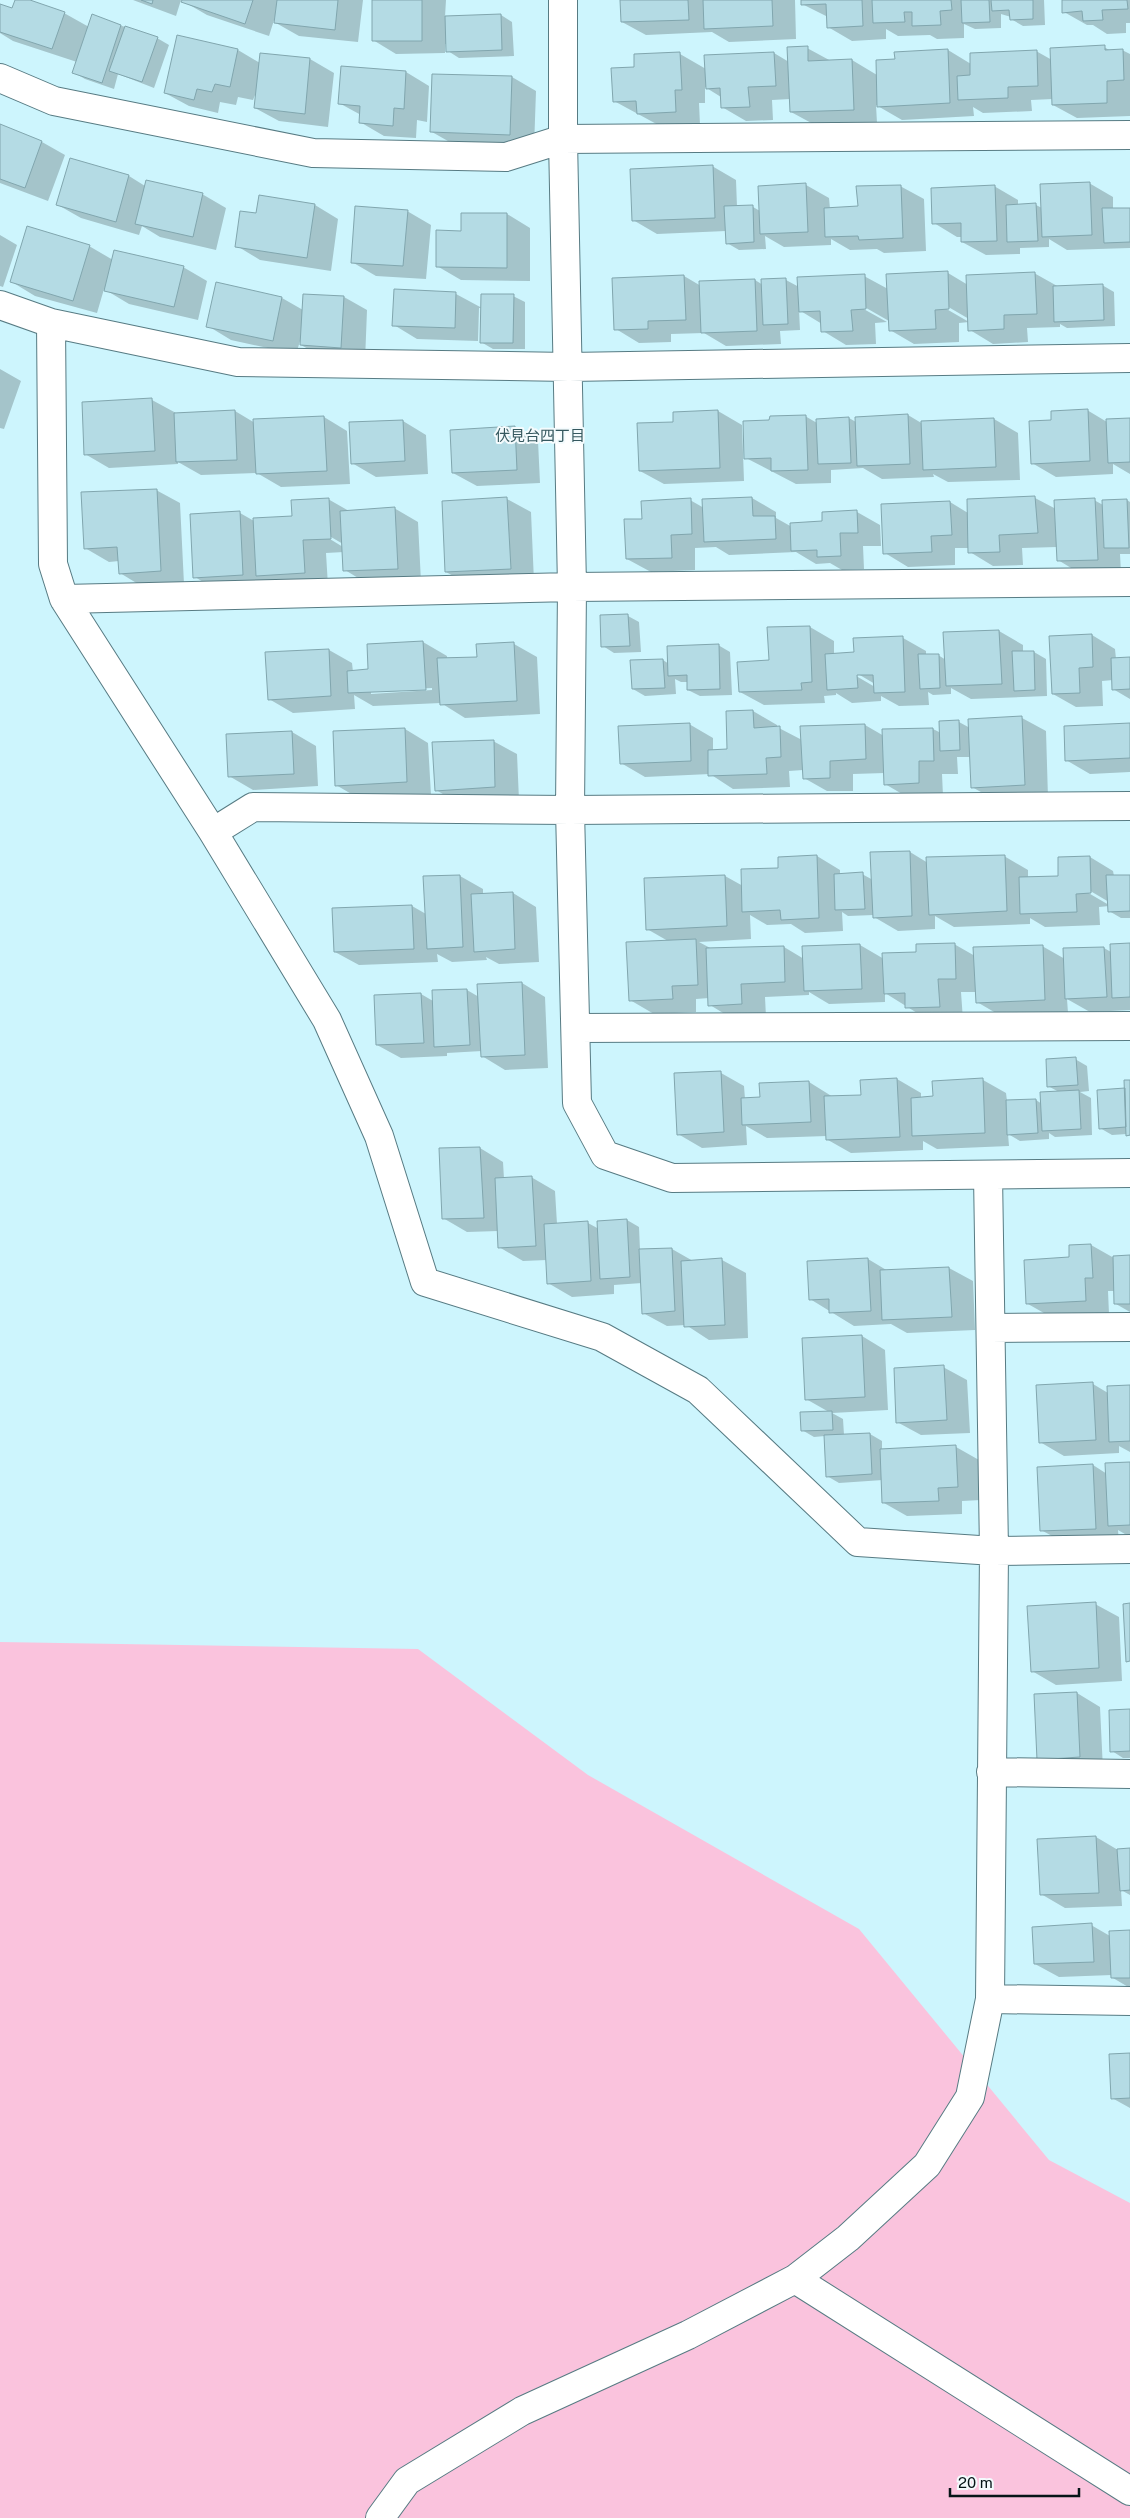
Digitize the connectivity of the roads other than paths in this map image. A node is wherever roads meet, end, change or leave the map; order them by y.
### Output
1 (563, 0) edge
2 (0, 78) edge
3 (1130, 135) edge
4 (563, 139) junction
5 (0, 305) edge
6 (51, 323) junction
7 (1130, 358) edge
8 (569, 367) junction
9 (1130, 582) edge
10 (572, 587) junction
11 (64, 598) junction
12 (1130, 806) edge
13 (570, 810) junction
14 (213, 832) junction
15 (1130, 1026) edge
16 (576, 1028) junction
17 (1130, 1173) edge
18 (988, 1175) junction
19 (1130, 1327) edge
20 (991, 1328) junction
21 (1130, 1549) edge
22 (994, 1551) junction
23 (990, 1772) junction
24 (1130, 1774) edge
25 (990, 1999) junction
26 (1130, 2001) edge
27 (796, 2279) junction
28 (1130, 2492) edge
29 (380, 2518) edge

1 - 4 street
2 - 4 street
3 - 4 street
4 - 8 street
5 - 6 street
6 - 8 street
6 - 11 street
7 - 8 street
8 - 10 street
9 - 10 street
10 - 11 street
10 - 13 street
11 - 14 street
12 - 13 street
13 - 14 street
13 - 16 street
14 - 22 street
15 - 16 street
16 - 18 street
17 - 18 street
18 - 20 street
19 - 20 street
20 - 22 street
21 - 22 street
22 - 23 street
23 - 24 street
23 - 25 street
25 - 26 street
25 - 27 street
27 - 28 street
27 - 29 street

